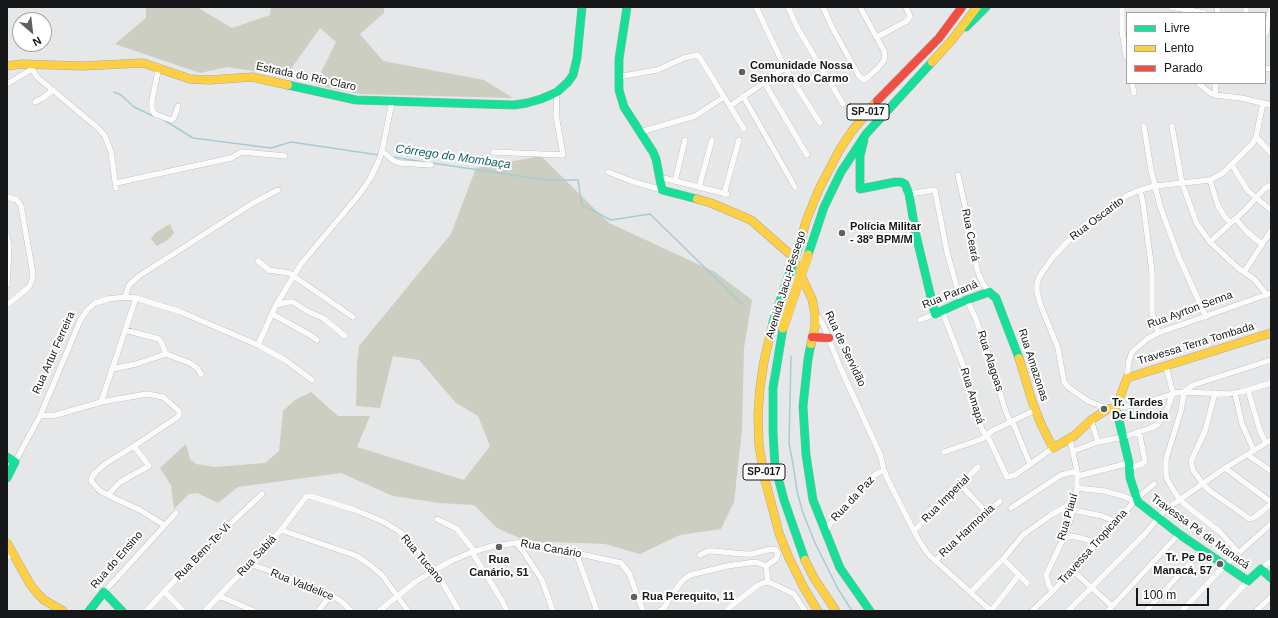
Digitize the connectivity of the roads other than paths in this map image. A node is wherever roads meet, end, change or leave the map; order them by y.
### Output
1 (582, 7) edge
2 (627, 7) edge
3 (756, 7) edge
4 (788, 7) edge
5 (823, 7) edge
6 (860, 7) edge
7 (906, 7) edge
8 (962, 7) edge
9 (977, 7) edge
10 (986, 7) edge
11 (1122, 7) edge
12 (1171, 7) edge
13 (1271, 7) edge
14 (1188, 9) edge
15 (1201, 12) edge
16 (1266, 33) dead end
17 (876, 37) junction
18 (952, 40) junction
19 (1126, 50) edge
20 (7, 66) edge
21 (32, 67) junction
22 (159, 67) junction
23 (785, 68) junction
24 (618, 77) junction
25 (764, 82) junction
26 (7, 84) edge
27 (1132, 84) edge
28 (1199, 84) edge
29 (1216, 84) edge
30 (53, 90) junction
31 (557, 92) junction
32 (1134, 93) dead end
33 (1215, 95) junction
34 (743, 96) junction
35 (724, 98) junction
36 (35, 102) dead end
37 (392, 102) junction
38 (1263, 103) junction
39 (843, 104) dead end
40 (1271, 105) edge
41 (178, 106) dead end
42 (730, 106) junction
43 (820, 123) dead end
44 (1144, 126) dead end
45 (1172, 126) dead end
46 (744, 129) dead end
47 (640, 132) junction
48 (866, 134) junction
49 (1256, 137) junction
50 (685, 140) dead end
51 (712, 140) dead end
52 (739, 140) dead end
53 (382, 151) junction
54 (493, 152) dead end
55 (1271, 153) edge
56 (807, 155) dead end
57 (285, 156) dead end
58 (1232, 165) junction
59 (431, 166) dead end
60 (860, 170) junction
61 (608, 172) dead end
62 (841, 172) junction
63 (958, 175) dead end
64 (659, 177) junction
65 (1210, 180) junction
66 (675, 181) junction
67 (1182, 184) junction
68 (1271, 185) edge
69 (1155, 186) junction
70 (699, 187) junction
71 (795, 187) dead end
72 (278, 190) dead end
73 (662, 190) junction
74 (1140, 190) junction
75 (907, 191) junction
76 (7, 197) edge
77 (1257, 198) junction
78 (1271, 210) edge
79 (1233, 221) junction
80 (1271, 231) edge
81 (7, 236) edge
82 (1210, 242) junction
83 (1262, 244) junction
84 (258, 261) dead end
85 (1244, 272) junction
86 (293, 277) junction
87 (7, 284) edge
88 (989, 292) junction
89 (1269, 294) edge
90 (125, 297) junction
91 (136, 298) junction
92 (964, 301) junction
93 (7, 305) edge
94 (276, 305) junction
95 (938, 312) junction
96 (272, 314) junction
97 (815, 314) junction
98 (1206, 316) junction
99 (354, 317) dead end
100 (920, 320) dead end
101 (125, 330) junction
102 (1158, 333) junction
103 (1271, 333) edge
104 (345, 336) dead end
105 (812, 337) junction
106 (829, 338) junction
107 (317, 340) dead end
108 (258, 344) junction
109 (166, 354) junction
110 (1271, 360) edge
111 (1166, 367) junction
112 (112, 369) junction
113 (200, 374) dead end
114 (1127, 378) junction
115 (312, 380) dead end
116 (1271, 383) edge
117 (1248, 390) junction
118 (1184, 392) junction
119 (1215, 393) junction
120 (1235, 393) junction
121 (1172, 394) junction
122 (101, 402) junction
123 (1112, 409) junction
124 (1035, 410) junction
125 (40, 416) junction
126 (1091, 420) junction
127 (1011, 421) junction
128 (1139, 431) junction
129 (987, 435) junction
130 (1123, 436) junction
131 (1070, 439) junction
132 (1268, 441) edge
133 (1098, 442) junction
134 (134, 446) junction
135 (1053, 448) junction
136 (1073, 451) junction
137 (1254, 451) junction
138 (944, 452) dead end
139 (1248, 455) junction
140 (11, 460) edge
141 (1030, 464) junction
142 (1129, 466) junction
143 (978, 467) dead end
144 (1224, 468) junction
145 (884, 470) junction
146 (1271, 471) edge
147 (1077, 473) junction
148 (7, 478) edge
149 (960, 484) junction
150 (1154, 484) dead end
151 (1203, 484) junction
152 (1077, 488) junction
153 (262, 494) dead end
154 (108, 495) junction
155 (306, 497) joint
156 (1180, 499) junction
157 (1135, 500) junction
158 (1000, 501) dead end
159 (1074, 502) junction
160 (1271, 503) edge
161 (1011, 508) dead end
162 (1073, 510) junction
163 (176, 512) dead end
164 (987, 513) junction
165 (1158, 518) junction
166 (437, 519) dead end
167 (1117, 522) junction
168 (1271, 524) edge
169 (164, 525) junction
170 (281, 530) junction
171 (825, 531) junction
172 (914, 531) junction
173 (1179, 534) junction
174 (1065, 535) junction
175 (7, 543) edge
176 (516, 543) junction
177 (1097, 544) junction
178 (1202, 550) junction
179 (473, 552) junction
180 (576, 553) junction
181 (1239, 553) junction
182 (10, 555) edge
183 (700, 555) dead end
184 (1003, 559) junction
185 (935, 561) junction
186 (1271, 561) edge
187 (250, 564) junction
188 (766, 566) junction
189 (1224, 566) junction
190 (1261, 569) junction
191 (1072, 570) junction
192 (432, 571) junction
193 (1019, 575) junction
194 (1271, 578) edge
195 (1248, 581) junction
196 (768, 582) junction
197 (1026, 583) dead end
198 (1091, 587) junction
199 (804, 588) junction
200 (1053, 591) junction
201 (104, 592) junction
202 (165, 592) junction
203 (971, 592) junction
204 (794, 594) junction
205 (219, 596) junction
206 (331, 596) junction
207 (397, 596) junction
208 (1271, 597) edge
209 (1112, 606) junction
210 (63, 611) edge
211 (89, 611) edge
212 (122, 611) edge
213 (146, 611) edge
214 (183, 611) edge
215 (204, 611) edge
216 (254, 611) edge
217 (318, 611) edge
218 (350, 611) edge
219 (379, 611) edge
220 (408, 611) edge
221 (459, 611) edge
222 (507, 611) edge
223 (553, 611) edge
224 (597, 611) edge
225 (643, 611) edge
226 (659, 611) edge
227 (727, 611) edge
228 (805, 611) edge
229 (818, 611) edge
230 (836, 611) edge
231 (870, 611) edge
232 (991, 611) edge
233 (1032, 611) edge
234 (1068, 611) edge
235 (1108, 611) edge
236 (1146, 611) edge
237 (1182, 611) edge
238 (1220, 611) edge
239 (1256, 611) edge

1 - 31 main road, Estrada do Rio Claro
2 - 24 main road
3 - 23 street
4 - 39 street
5 - 17 street
6 - 17 street
7 - 17 street
8 - 199 main road, Avenida Jacu-Pêssego / SP-017, bridge
9 - 18 main road, Avenida Jacu-Pêssego / SP-017
10 - 18 main road
11 - 19 street
12 - 14 street
13 - 16 street
14 - 15 street
18 - 48 main road, Avenida Jacu-Pêssego / SP-017
20 - 21 main road, Estrada do Rio Claro
21 - 22 main road, Estrada do Rio Claro
21 - 26 street
21 - 30 street
22 - 37 main road, Estrada do Rio Claro
22 - 41 street
23 - 25 street
23 - 43 street
24 - 35 street
24 - 47 main road
25 - 34 street
25 - 56 street
27 - 32 street
28 - 33 street
29 - 33 street
30 - 36 street
30 - 57 street
31 - 37 main road, Estrada do Rio Claro
31 - 54 street
33 - 38 street
34 - 42 street
34 - 71 street
35 - 42 street
35 - 47 street
37 - 53 street
38 - 40 street
38 - 49 street, Rua Oscarito
42 - 46 street
44 - 69 street
45 - 67 street
47 - 64 main road
48 - 60 main road
48 - 62 main road, Avenida Jacu-Pêssego / SP-017
49 - 55 street
49 - 58 street, Rua Oscarito
50 - 66 street
51 - 70 street
52 - 70 street
53 - 59 street
53 - 86 street
58 - 65 street, Rua Oscarito
58 - 77 street
60 - 62 main road
60 - 75 main road
61 - 73 street
62 - 230 main road, Avenida Jacu-Pêssego / SP-017, bridge
63 - 88 street, Rua Ceará
64 - 66 street
64 - 73 main road
65 - 67 street, Rua Oscarito
65 - 79 street
66 - 70 street
67 - 69 street, Rua Oscarito
67 - 82 street
68 - 77 street
69 - 74 street, Rua Oscarito
69 - 98 street
72 - 90 street
73 - 97 main road, Rua de Servidão
74 - 102 street
74 - 123 street, Rua Oscarito
75 - 92 street, Rua Alagoas
75 - 95 main road
76 - 93 street
77 - 78 street
77 - 79 street
79 - 82 street
79 - 83 street
80 - 83 street
81 - 87 street
82 - 85 street
83 - 85 street
84 - 86 street
85 - 89 street
86 - 94 street
86 - 99 street
88 - 92 main road, Rua Paraná
88 - 124 main road, Rua Amazonas
89 - 98 street, Rua Ayrton Senna
90 - 91 street, Rua Artur Ferreira
90 - 125 street, Rua Artur Ferreira
91 - 101 street
91 - 108 street, Rua Artur Ferreira
92 - 95 main road, Rua Paraná
92 - 127 street, Rua Alagoas
94 - 96 street
94 - 104 street
95 - 100 street, Rua Paraná
95 - 129 street, Rua Amapá
96 - 107 street
96 - 108 street
97 - 105 main road
97 - 106 street, Rua de Servidão
98 - 102 street, Rua Ayrton Senna
101 - 109 street
101 - 112 street
102 - 114 street, Rua Ayrton Senna
103 - 111 main road, Travessa Terra Tombada
105 - 106 main road
105 - 171 main road
106 - 145 street, Rua de Servidão
108 - 115 street, Rua Artur Ferreira
109 - 112 street
109 - 113 street
110 - 118 street
111 - 114 main road, Travessa Terra Tombada
111 - 121 street
112 - 122 street
114 - 123 main road, Rua Ayrton Senna
116 - 117 street
117 - 120 street
117 - 132 street
118 - 119 street
118 - 121 street
118 - 156 street
119 - 120 street
119 - 151 street
120 - 137 street
121 - 123 street
121 - 128 street
122 - 125 street
122 - 134 street
123 - 126 main road
123 - 130 main road, Travessa Pé de Manacá
124 - 127 street
124 - 135 main road, Rua Amazonas
125 - 140 street, Rua Artur Ferreira
126 - 131 main road
126 - 133 street
127 - 129 street
127 - 141 street, Rua Alagoas
128 - 130 street
128 - 142 street
129 - 138 street
129 - 141 street, Rua Amapá
130 - 133 street
130 - 142 main road, Travessa Pé de Manacá
131 - 135 main road
131 - 136 street, Rua Piauí
132 - 137 street
133 - 136 street
134 - 154 street
134 - 154 street
135 - 141 street
136 - 147 street, Rua Piauí
137 - 139 street
139 - 144 street
139 - 146 street
140 - 148 main road, Rua Artur Ferreira
142 - 147 street
142 - 157 main road, Travessa Pé de Manacá
143 - 149 street, Rua Imperial
144 - 151 street
144 - 160 street
145 - 171 street, Rua da Paz
145 - 172 street, Rua de Servidão
147 - 152 street, Rua Piauí
147 - 161 street
149 - 164 street
149 - 172 street, Rua Imperial
150 - 157 street, Travessa Tropicana
151 - 156 street
151 - 160 street
152 - 157 street
152 - 159 street, Rua Piauí
153 - 202 street, Rua Bem-Te-Vi
154 - 169 street
155 - 170 street, Rua Sabiá
155 - 192 street, Rua Tucano
156 - 165 street
156 - 181 street
157 - 165 main road, Travessa Pé de Manacá
157 - 167 street, Travessa Tropicana
158 - 164 street, Rua Harmonia
159 - 162 street, Rua Piauí
159 - 184 street
162 - 167 street
162 - 174 street, Rua Piauí
163 - 169 street, Rua do Ensino
164 - 185 street, Rua Harmonia
165 - 173 main road, Travessa Pé de Manacá
165 - 198 street
166 - 179 street
167 - 177 street, Travessa Tropicana
168 - 181 street
169 - 201 street, Rua do Ensino
170 - 187 street, Rua Sabiá
170 - 207 street
171 - 231 main road
172 - 185 street, Rua de Servidão
173 - 178 main road, Travessa Pé de Manacá
173 - 209 street
174 - 177 street
174 - 200 street, Rua Piauí
175 - 182 main road
176 - 179 street, Rua Canário
176 - 180 street, Rua Canário
176 - 223 street
177 - 191 street, Travessa Tropicana
178 - 189 main road, Travessa Pé de Manacá
178 - 236 street
179 - 192 street, Rua Canário
179 - 222 street
180 - 224 street
180 - 225 street, Rua Canário
181 - 189 street
182 - 210 main road
183 - 188 street
184 - 193 street
184 - 203 street
185 - 203 street, Rua de Servidão
186 - 190 street
187 - 205 street, Rua Sabiá
187 - 206 street, Rua Valdelice
188 - 196 street
188 - 226 street
189 - 195 main road, Travessa Pé de Manacá
189 - 237 street
190 - 194 main road
190 - 195 main road
191 - 198 street
191 - 200 street, Travessa Tropicana
192 - 207 street, Rua Canário
192 - 221 street, Rua Tucano
193 - 197 street
193 - 232 street
195 - 238 street
196 - 204 street
196 - 227 street
198 - 209 street
198 - 234 street
199 - 204 street
199 - 229 main road, Avenida Jacu-Pêssego / SP-017
200 - 233 street, Travessa Tropicana
201 - 211 main road, Rua do Ensino
201 - 212 main road
202 - 213 street, Rua Bem-Te-Vi
202 - 214 street
203 - 232 street, Rua de Servidão
204 - 228 street
205 - 215 street, Rua Sabiá
205 - 216 street
206 - 217 street
206 - 218 street, Rua Valdelice
207 - 219 street, Rua Canário
207 - 220 street
208 - 239 street
209 - 235 street

